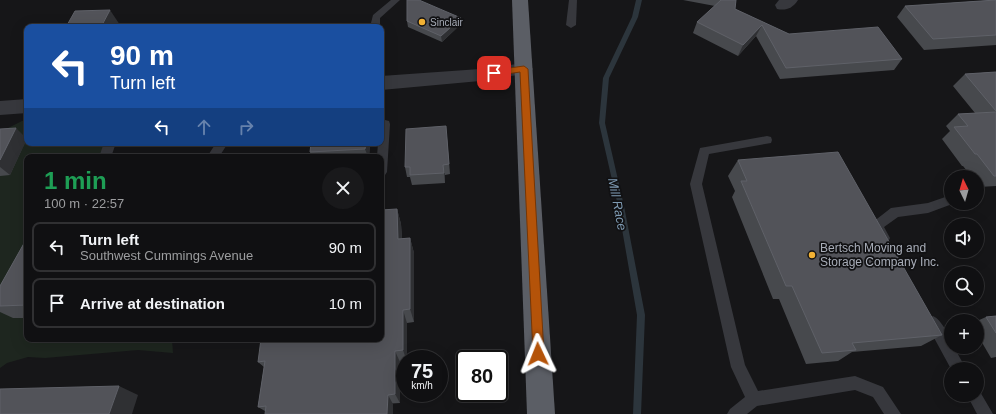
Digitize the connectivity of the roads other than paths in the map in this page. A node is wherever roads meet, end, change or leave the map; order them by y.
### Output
1 (396, 0) edge
2 (520, 0) edge
3 (573, 0) edge
4 (375, 24) edge
5 (572, 25) dead end
6 (524, 69) junction
7 (384, 83) edge
8 (24, 106) edge
9 (0, 108) edge
10 (385, 124) dead end
11 (384, 136) edge
12 (767, 140) dead end
13 (944, 202) edge
14 (888, 246) edge
15 (928, 314) edge
16 (955, 362) edge
17 (754, 399) junction
18 (978, 402) edge
19 (541, 414) edge
20 (735, 414) edge
21 (894, 414) edge
22 (985, 414) edge

1 - 4 lane
2 - 6 highway
3 - 5 lane
6 - 7 street
6 - 19 highway
8 - 9 street
10 - 11 lane
12 - 17 lane
13 - 14 lane
15 - 16 lane
17 - 20 lane
17 - 21 lane
18 - 22 lane

